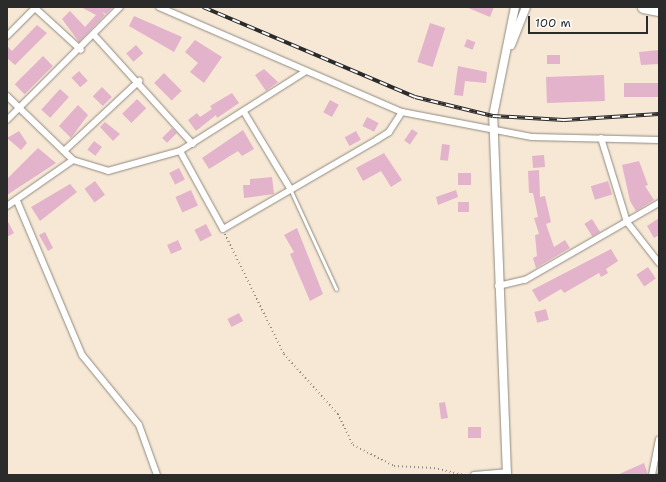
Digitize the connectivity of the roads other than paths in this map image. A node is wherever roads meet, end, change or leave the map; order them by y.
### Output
1 (120, 7) edge
2 (159, 7) edge
3 (515, 7) edge
4 (526, 7) edge
5 (643, 7) edge
6 (35, 8) edge
7 (659, 10) edge
8 (94, 35) junction
9 (7, 36) edge
10 (80, 50) junction
11 (505, 62) junction
12 (306, 71) junction
13 (139, 81) junction
14 (7, 96) edge
15 (20, 111) junction
16 (244, 112) junction
17 (402, 112) junction
18 (7, 120) edge
19 (493, 131) junction
20 (601, 138) junction
21 (659, 140) edge
22 (193, 144) junction
23 (64, 151) junction
24 (180, 151) junction
25 (73, 160) junction
26 (291, 190) junction
27 (16, 201) junction
28 (659, 204) edge
29 (7, 206) edge
30 (628, 222) junction
31 (659, 263) edge
32 (498, 286) junction
33 (336, 289) dead end
34 (659, 440) edge
35 (657, 456) edge
36 (507, 474) edge
37 (157, 475) edge
38 (474, 475) edge
39 (652, 475) edge

1 - 8 street
2 - 12 street
3 - 11 street
4 - 11 street
5 - 7 highway
6 - 9 street
6 - 10 street
8 - 10 street
8 - 13 street
10 - 15 street
11 - 19 street
12 - 16 street
12 - 17 street
13 - 22 street
13 - 23 street
14 - 15 street
15 - 18 street
15 - 23 street
16 - 22 street
16 - 26 street
17 - 19 street
17 - 26 street
19 - 20 street
19 - 32 street
20 - 21 street
20 - 30 street
22 - 24 street
23 - 25 street
24 - 25 street
24 - 26 street
25 - 27 street
26 - 33 lane
27 - 29 street
27 - 37 street
28 - 30 street
30 - 31 street
30 - 32 street
32 - 36 street
34 - 35 street
35 - 39 street
36 - 38 street

